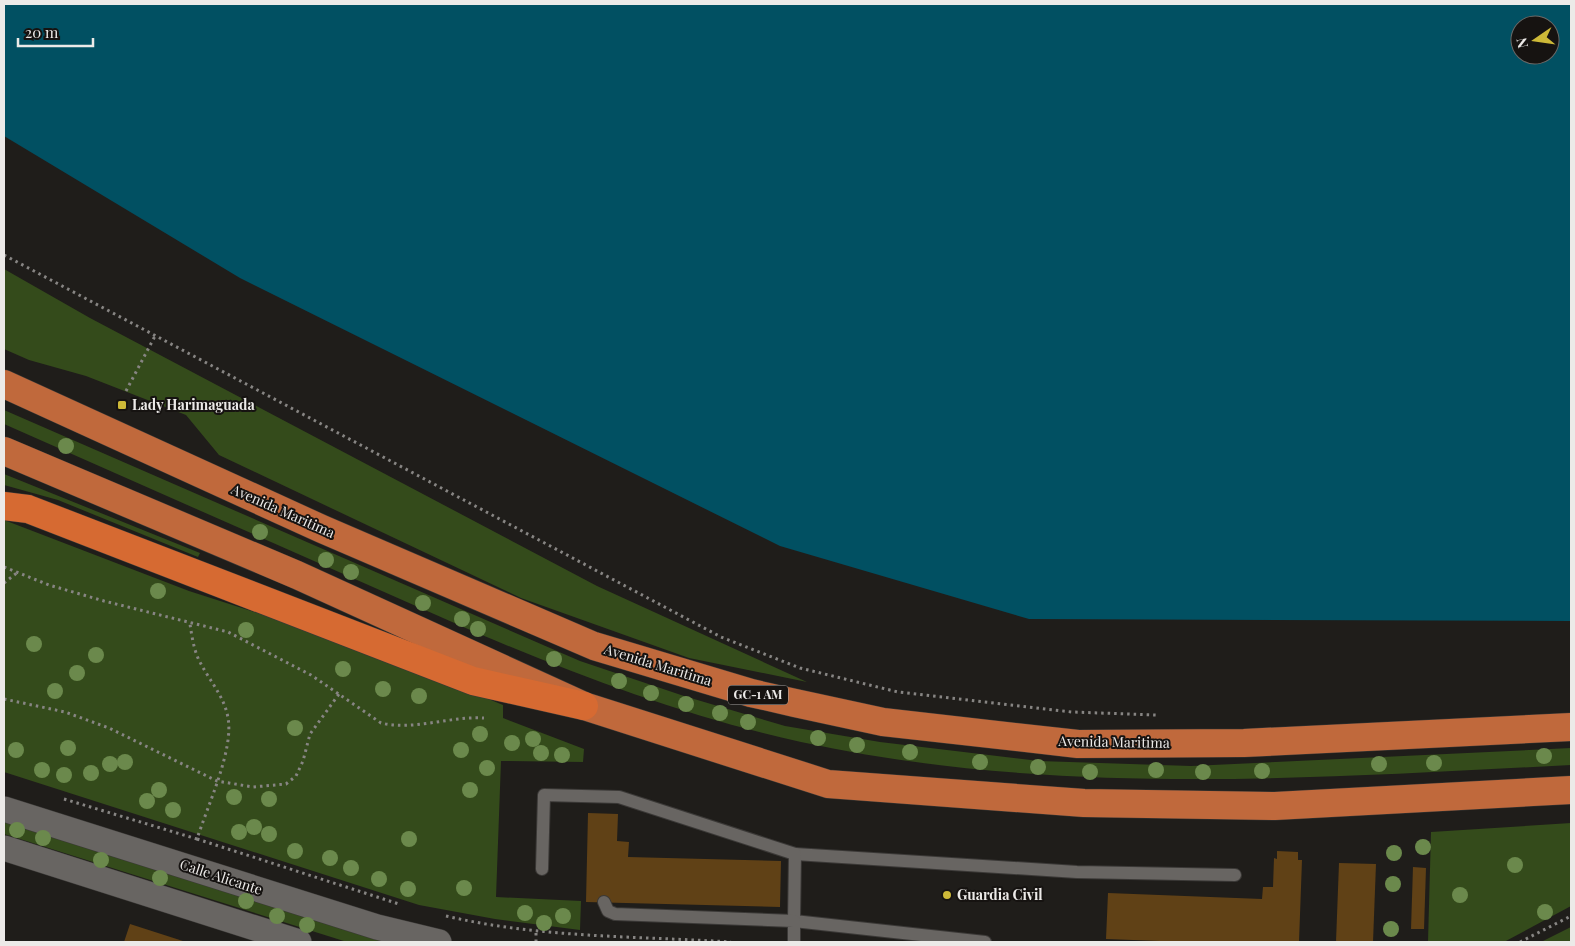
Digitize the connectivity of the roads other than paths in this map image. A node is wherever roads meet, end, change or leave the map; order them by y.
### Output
1 (4, 384) edge
2 (4, 451) edge
3 (4, 506) edge
4 (584, 706) junction
5 (1571, 726) edge
6 (1571, 790) edge
7 (4, 809) edge
8 (4, 848) edge
9 (796, 854) junction
10 (542, 869) dead end
11 (1235, 875) dead end
12 (604, 902) dead end
13 (794, 921) junction
14 (299, 942) edge
15 (439, 942) edge
16 (794, 942) edge
17 (985, 942) edge

1 - 5 highway, Avenida Maritima / GC-1 AM
2 - 4 highway
3 - 4 highway
4 - 6 highway
7 - 15 street, Calle Alicante
8 - 14 street
9 - 10 lane
9 - 11 lane
9 - 13 lane
12 - 13 lane
13 - 16 lane
13 - 17 lane

